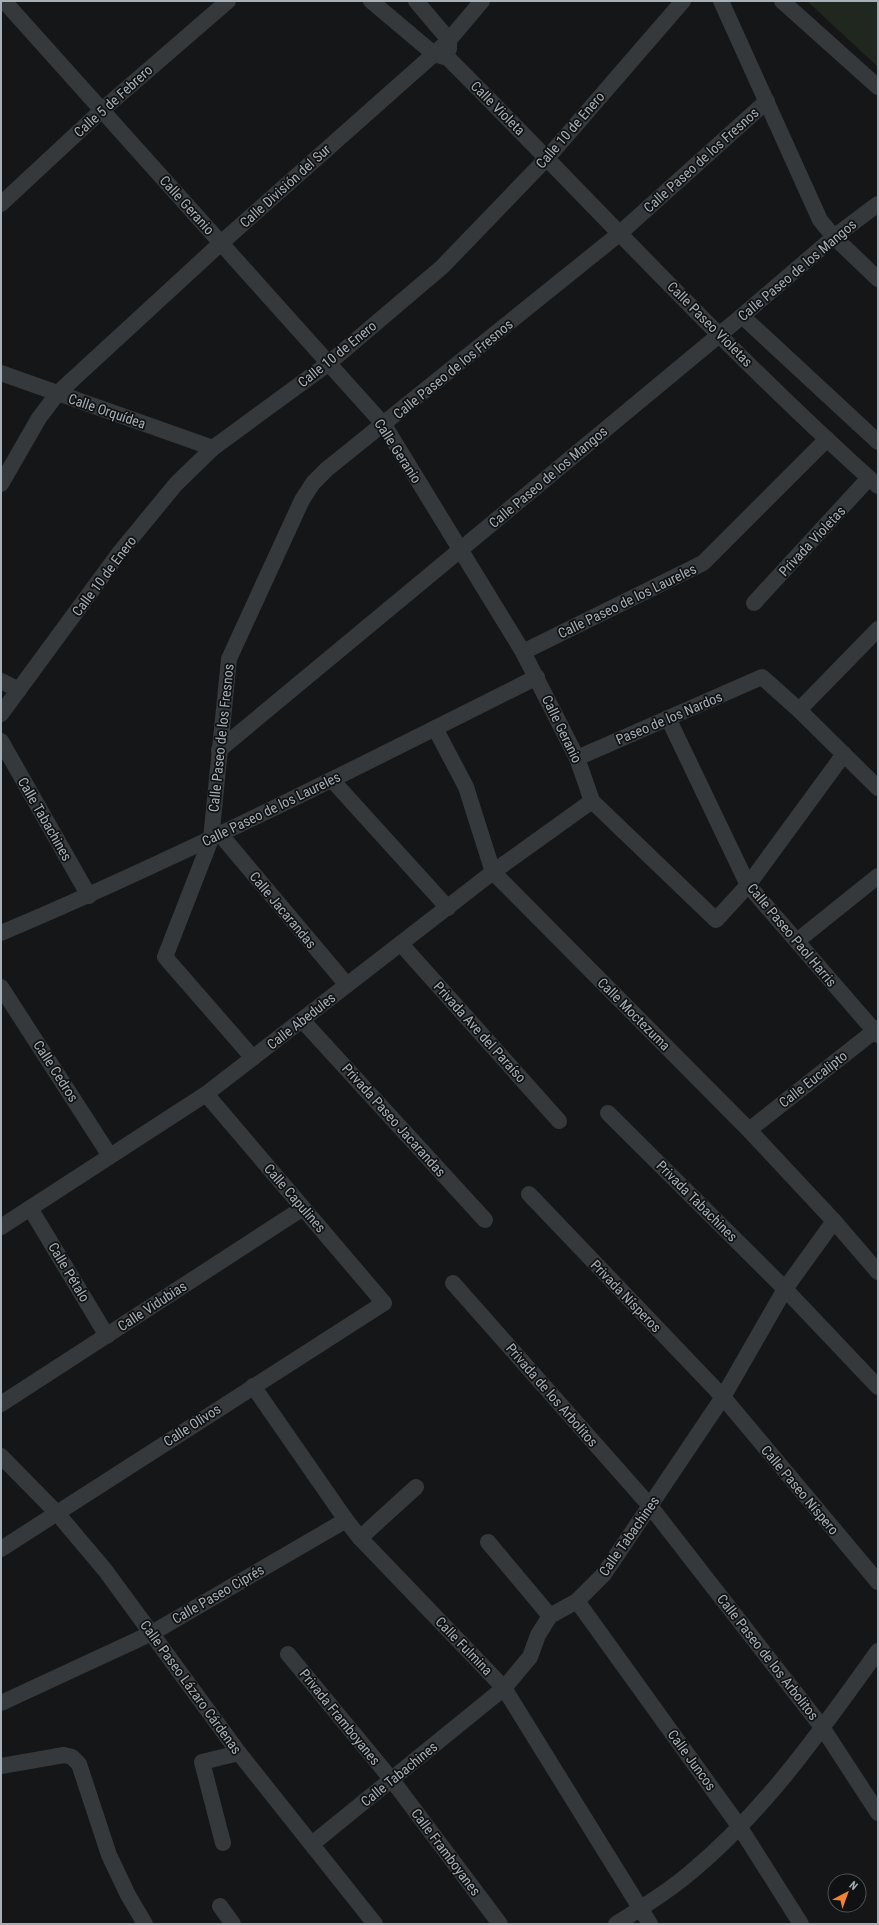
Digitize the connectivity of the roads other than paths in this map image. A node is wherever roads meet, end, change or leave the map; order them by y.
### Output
1 (4, 1) edge
2 (228, 1) edge
3 (371, 1) edge
4 (416, 1) edge
5 (482, 1) edge
6 (683, 1) edge
7 (721, 1) edge
8 (782, 1) edge
9 (449, 40) junction
10 (441, 56) junction
11 (878, 87) edge
12 (767, 100) junction
13 (102, 110) junction
14 (548, 157) junction
15 (1, 204) edge
16 (878, 204) edge
17 (619, 234) junction
18 (834, 237) junction
19 (221, 243) junction
20 (878, 279) edge
21 (742, 316) junction
22 (719, 335) junction
23 (329, 363) junction
24 (2, 375) edge
25 (58, 394) junction
26 (384, 425) junction
27 (827, 439) junction
28 (878, 442) edge
29 (214, 448) junction
30 (874, 482) edge
31 (1, 484) edge
32 (460, 550) junction
33 (754, 604) dead end
34 (876, 634) edge
35 (523, 652) junction
36 (537, 677) junction
37 (1, 681) edge
38 (18, 690) junction
39 (799, 710) junction
40 (1, 714) edge
41 (668, 718) junction
42 (435, 728) junction
43 (1, 741) edge
44 (219, 750) junction
45 (844, 754) junction
46 (577, 758) junction
47 (332, 780) junction
48 (878, 788) edge
49 (592, 801) junction
50 (215, 836) junction
51 (493, 872) junction
52 (878, 876) edge
53 (748, 885) junction
54 (89, 896) junction
55 (448, 908) junction
56 (1, 933) edge
57 (797, 941) junction
58 (401, 944) junction
59 (347, 985) junction
60 (1, 987) edge
61 (302, 1020) junction
62 (877, 1031) edge
63 (253, 1058) junction
64 (206, 1094) junction
65 (608, 1113) dead end
66 (559, 1121) dead end
67 (749, 1130) junction
68 (110, 1156) junction
69 (529, 1194) dead end
70 (30, 1208) junction
71 (303, 1208) junction
72 (485, 1220) dead end
73 (834, 1221) junction
74 (1, 1226) edge
75 (878, 1272) edge
76 (453, 1283) dead end
77 (785, 1289) junction
78 (384, 1303) joint
79 (107, 1336) junction
80 (253, 1386) junction
81 (878, 1387) edge
82 (723, 1397) junction
83 (1, 1404) edge
84 (1, 1456) edge
85 (416, 1487) dead end
86 (650, 1506) junction
87 (56, 1512) junction
88 (346, 1520) junction
89 (360, 1538) junction
90 (488, 1542) dead end
91 (1, 1549) edge
92 (878, 1582) edge
93 (577, 1601) junction
94 (550, 1616) junction
95 (152, 1632) junction
96 (878, 1651) edge
97 (288, 1654) dead end
98 (504, 1688) junction
99 (1, 1703) edge
100 (822, 1727) junction
101 (239, 1753) junction
102 (1, 1766) edge
103 (392, 1780) junction
104 (878, 1813) edge
105 (739, 1826) junction
106 (223, 1843) dead end
107 (312, 1844) junction
108 (220, 1906) dead end
109 (640, 1908) junction
110 (145, 1924) edge
111 (233, 1924) edge
112 (375, 1924) edge
113 (500, 1924) edge
114 (616, 1924) edge
115 (650, 1924) edge
116 (800, 1924) edge

1 - 13 street, Calle Geranio
2 - 13 street, Calle 5 de Febrero
3 - 10 street, Calle Violeta
4 - 9 street
5 - 9 street, Calle División del Sur
6 - 14 street, Calle 10 de Enero
7 - 12 street
8 - 11 street
9 - 10 street, Calle División del Sur
10 - 14 street, Calle Violeta
10 - 19 street, Calle División del Sur
12 - 17 street, Calle Paseo de los Fresnos
12 - 18 street
13 - 15 street, Calle 5 de Febrero
13 - 19 street, Calle Geranio
14 - 17 street, Calle Paseo Violetas
14 - 23 street, Calle 10 de Enero
16 - 18 street, Calle Paseo de los Mangos
17 - 22 street, Calle Paseo Violetas
17 - 26 street, Calle Paseo de los Fresnos
18 - 20 street
18 - 21 street, Calle Paseo de los Mangos
19 - 23 street, Calle Geranio
19 - 25 street, Calle División del Sur
21 - 22 street, Calle Paseo de los Mangos
21 - 28 street, Calle Paseo Violetas
22 - 27 street, Calle Paseo Violetas
22 - 32 street, Calle Paseo de los Mangos
23 - 26 street, Calle Geranio
23 - 29 street, Calle 10 de Enero
24 - 25 street, Calle Orquídea
25 - 29 street, Calle Orquídea
25 - 31 street, Calle División del Sur
26 - 32 street, Calle Geranio
26 - 44 street, Calle Paseo de los Fresnos
27 - 30 street, Calle Paseo Violetas
27 - 35 street, Calle Paseo de los Laureles
29 - 38 street, Calle 10 de Enero
30 - 33 street, Privada Violetas
32 - 35 street, Calle Geranio
32 - 44 street, Calle Paseo de los Mangos
34 - 39 street
35 - 36 street, Calle Geranio
36 - 42 street, Calle Paseo de los Laureles
36 - 46 street, Calle Geranio
37 - 38 street
38 - 40 street, Calle 10 de Enero
39 - 41 street, Paseo de los Nardos
39 - 45 street
41 - 46 street, Paseo de los Nardos
41 - 53 street, Calle Paseo Paol Harris
42 - 47 street, Calle Paseo de los Laureles
42 - 51 street, Calle Moctezuma
43 - 54 street, Calle Tabachines
44 - 50 street, Calle Paseo de los Fresnos
45 - 48 street
45 - 53 street
46 - 49 street, Calle Geranio
47 - 50 street, Calle Paseo de los Laureles
47 - 55 street
49 - 51 street, Calle Abedules
49 - 53 street, Calle Geranio
50 - 54 street, Calle Paseo de los Laureles
50 - 59 street, Calle Jacarandas
50 - 63 street
51 - 55 street, Calle Abedules
51 - 67 street, Calle Moctezuma
52 - 57 street
53 - 57 street, Calle Paseo Paol Harris
54 - 56 street, Calle Paseo de los Laureles
55 - 58 street, Calle Abedules
57 - 62 street, Calle Paseo Paol Harris
58 - 59 street, Calle Abedules
58 - 66 street, Privada Ave del Paraíso
59 - 61 street, Calle Abedules
60 - 68 street, Calle Cedros
61 - 63 street, Calle Abedules
61 - 72 street, Privada Paseo Jacarandas
62 - 67 street, Calle Eucalipto
63 - 64 street, Calle Abedules
64 - 68 street, Calle Abedules
64 - 71 street, Calle Capulines
65 - 77 street, Privada Tabachines
67 - 73 street, Calle Moctezuma
68 - 70 street, Calle Abedules
69 - 82 street, Privada Nísperos
70 - 74 street, Calle Abedules
70 - 79 street, Calle Pétalo
71 - 78 street, Calle Capulines
71 - 79 street, Calle Vidubias
73 - 75 street, Calle Moctezuma
73 - 77 street, Calle Tabachines
76 - 86 street, Privada de los Arbolitos
77 - 81 street, Privada Tabachines
77 - 82 street, Calle Tabachines
78 - 80 street, Calle Olivos
79 - 83 street, Calle Vidubias
80 - 87 street, Calle Olivos
80 - 88 street, Calle Fulmina
82 - 86 street, Calle Tabachines
82 - 92 street, Calle Paseo Níspero
84 - 87 street, Calle Paseo Lázaro Cárdenas
85 - 89 street
86 - 93 street, Calle Tabachines
86 - 100 street, Calle Paseo de los Arbolitos
87 - 91 street, Calle Olivos
87 - 95 street, Calle Paseo Lázaro Cárdenas
88 - 89 street, Calle Fulmina
88 - 95 street, Calle Paseo Ciprés
89 - 98 street, Calle Fulmina
90 - 94 street
93 - 94 street, Calle Tabachines
93 - 105 street, Calle Juncos
94 - 98 street, Calle Tabachines
95 - 99 street, Calle Paseo Ciprés
95 - 101 street, Calle Paseo Lázaro Cárdenas
96 - 100 street
97 - 103 street, Privada Framboyanes
98 - 103 street, Calle Tabachines
98 - 109 street, Calle Fulmina
100 - 104 street, Calle Paseo de los Arbolitos
100 - 105 street
101 - 106 street
101 - 107 street, Calle Paseo Lázaro Cárdenas
102 - 110 street
103 - 107 street, Calle Tabachines
103 - 113 street, Calle Framboyanes
105 - 109 street
105 - 116 street, Calle Juncos
107 - 112 street, Calle Paseo Lázaro Cárdenas
108 - 111 street
109 - 114 street
109 - 115 street, Calle Fulmina

